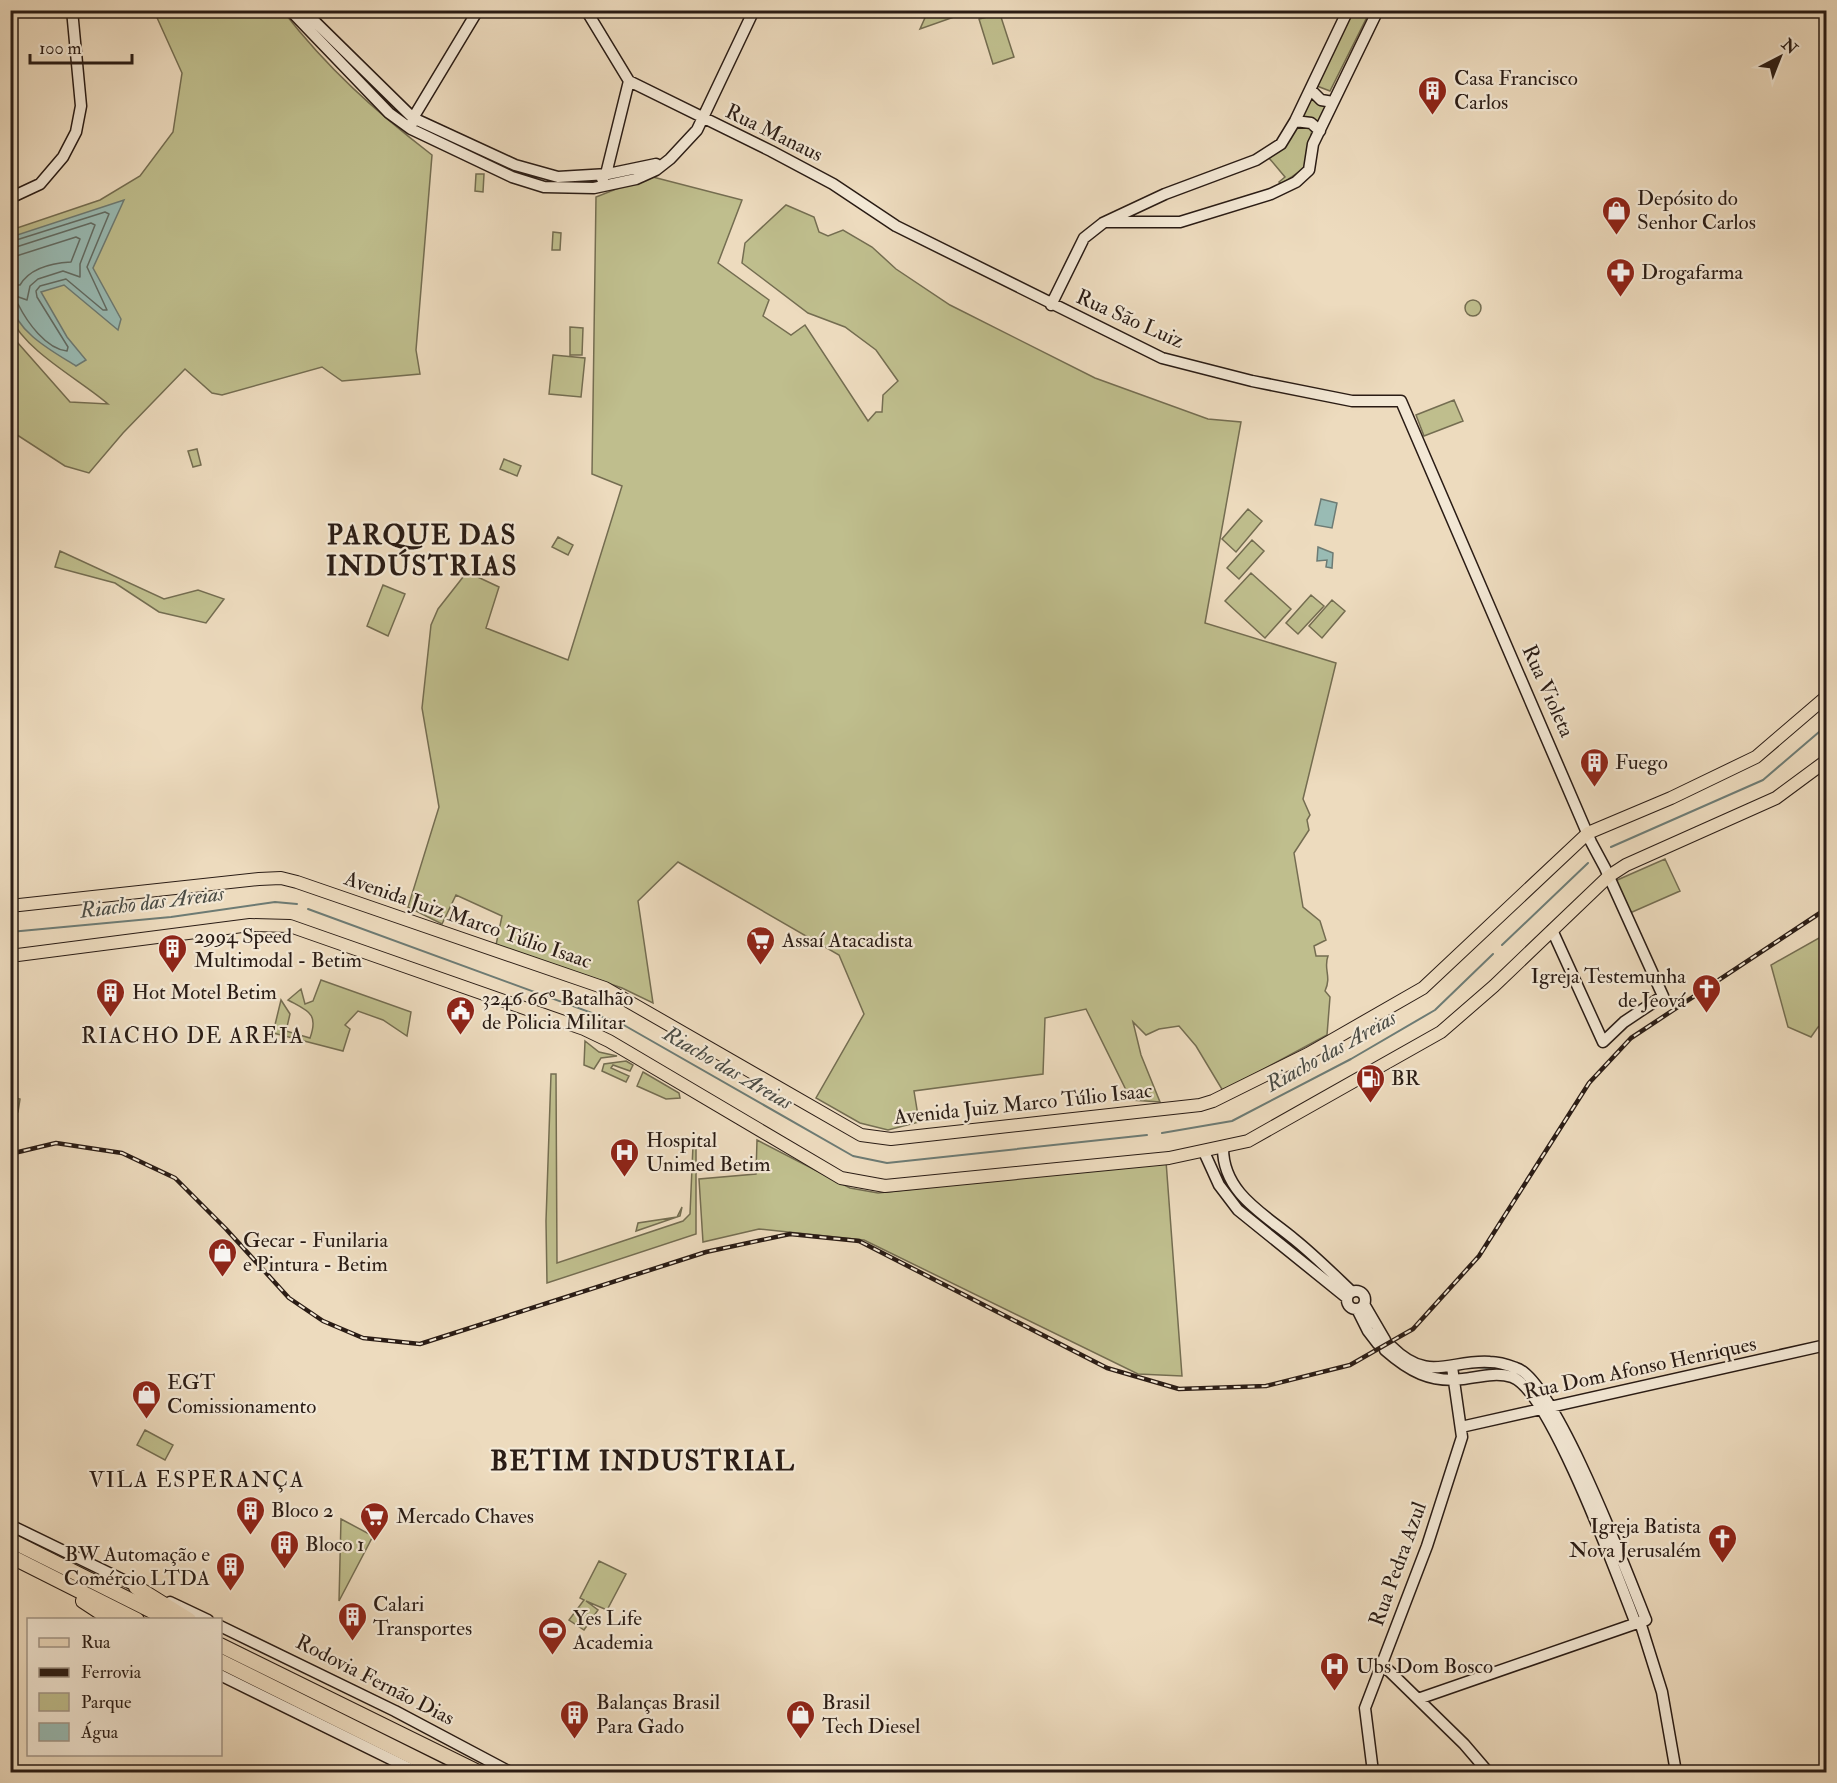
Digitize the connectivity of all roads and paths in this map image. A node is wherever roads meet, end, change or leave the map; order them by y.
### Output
1 (72, 10) edge
2 (290, 10) edge
3 (303, 10) edge
4 (478, 10) edge
5 (586, 10) edge
6 (754, 10) edge
7 (1348, 10) edge
8 (1378, 10) edge
9 (629, 81) junction
10 (1311, 90) junction
11 (1333, 102) junction
12 (702, 119) junction
13 (1295, 121) junction
14 (412, 123) junction
15 (1320, 131) junction
16 (670, 159) junction
17 (606, 174) junction
18 (594, 188) junction
19 (10, 198) edge
20 (1103, 223) junction
21 (896, 226) joint
22 (1051, 305) junction
23 (1401, 401) joint
24 (1827, 698) edge
25 (1827, 761) edge
26 (1587, 833) junction
27 (1609, 876) junction
28 (10, 906) edge
29 (1552, 930) junction
30 (10, 956) edge
31 (1223, 1148) junction
32 (1204, 1152) junction
33 (1350, 1295) junction
34 (1360, 1307) junction
35 (1827, 1345) edge
36 (1453, 1373) junction
37 (1548, 1408) junction
38 (1461, 1427) junction
39 (10, 1525) edge
40 (10, 1540) edge
41 (10, 1557) edge
42 (24, 1563) junction
43 (136, 1587) junction
44 (109, 1618) edge
45 (133, 1618) edge
46 (166, 1618) edge
47 (186, 1618) edge
48 (204, 1618) edge
49 (1640, 1622) junction
50 (222, 1627) edge
51 (222, 1639) edge
52 (222, 1647) edge
53 (222, 1662) edge
54 (1381, 1663) junction
55 (222, 1675) edge
56 (325, 1699) junction
57 (1418, 1699) junction
58 (417, 1773) edge
59 (443, 1773) edge
60 (478, 1773) edge
61 (510, 1773) edge
62 (1372, 1773) edge
63 (1488, 1773) edge
64 (1676, 1773) edge

1 - 19 street
2 - 14 street
3 - 14 street
4 - 14 street
5 - 9 street
6 - 12 street
7 - 10 street
8 - 11 street
9 - 12 street, Rua Manaus
9 - 17 street
10 - 11 street
10 - 13 street
11 - 15 street
12 - 16 street
12 - 21 street, Rua Manaus
13 - 15 street
13 - 20 street
14 - 17 street
14 - 18 street
15 - 20 street
16 - 17 street
16 - 18 street
17 - 18 street
20 - 22 street
21 - 22 street, Rua São Luiz
22 - 23 street, Rua São Luiz
23 - 26 street, Rua Violeta
24 - 26 main road, Avenida Juiz Marco Túlio Isaac
25 - 27 main road
26 - 27 street, Rua Violeta
26 - 28 main road, Avenida Juiz Marco Túlio Isaac
27 - 29 main road
27 - 29 street, Rua Violeta
29 - 31 main road
30 - 32 main road
31 - 32 main road
31 - 33 street
32 - 33 street
33 - 34 street
33 - 34 street
34 - 36 street
35 - 37 street, Rua Dom Afonso Henriques
36 - 37 street
36 - 38 street, Rua Pedra Azul
37 - 38 street, Rua Dom Afonso Henriques
37 - 49 street
38 - 54 street, Rua Pedra Azul
39 - 43 street
40 - 46 highway
41 - 42 highway
42 - 44 highway
42 - 45 highway
43 - 47 highway
43 - 48 street
49 - 57 street
49 - 64 street
50 - 61 street, Rodovia Fernão Dias
51 - 56 highway
52 - 56 highway, Rodovia Fernão Dias
53 - 59 highway
54 - 57 street
54 - 62 street, Rua Pedra Azul
55 - 58 street
56 - 60 highway, Rodovia Fernão Dias
57 - 63 street

